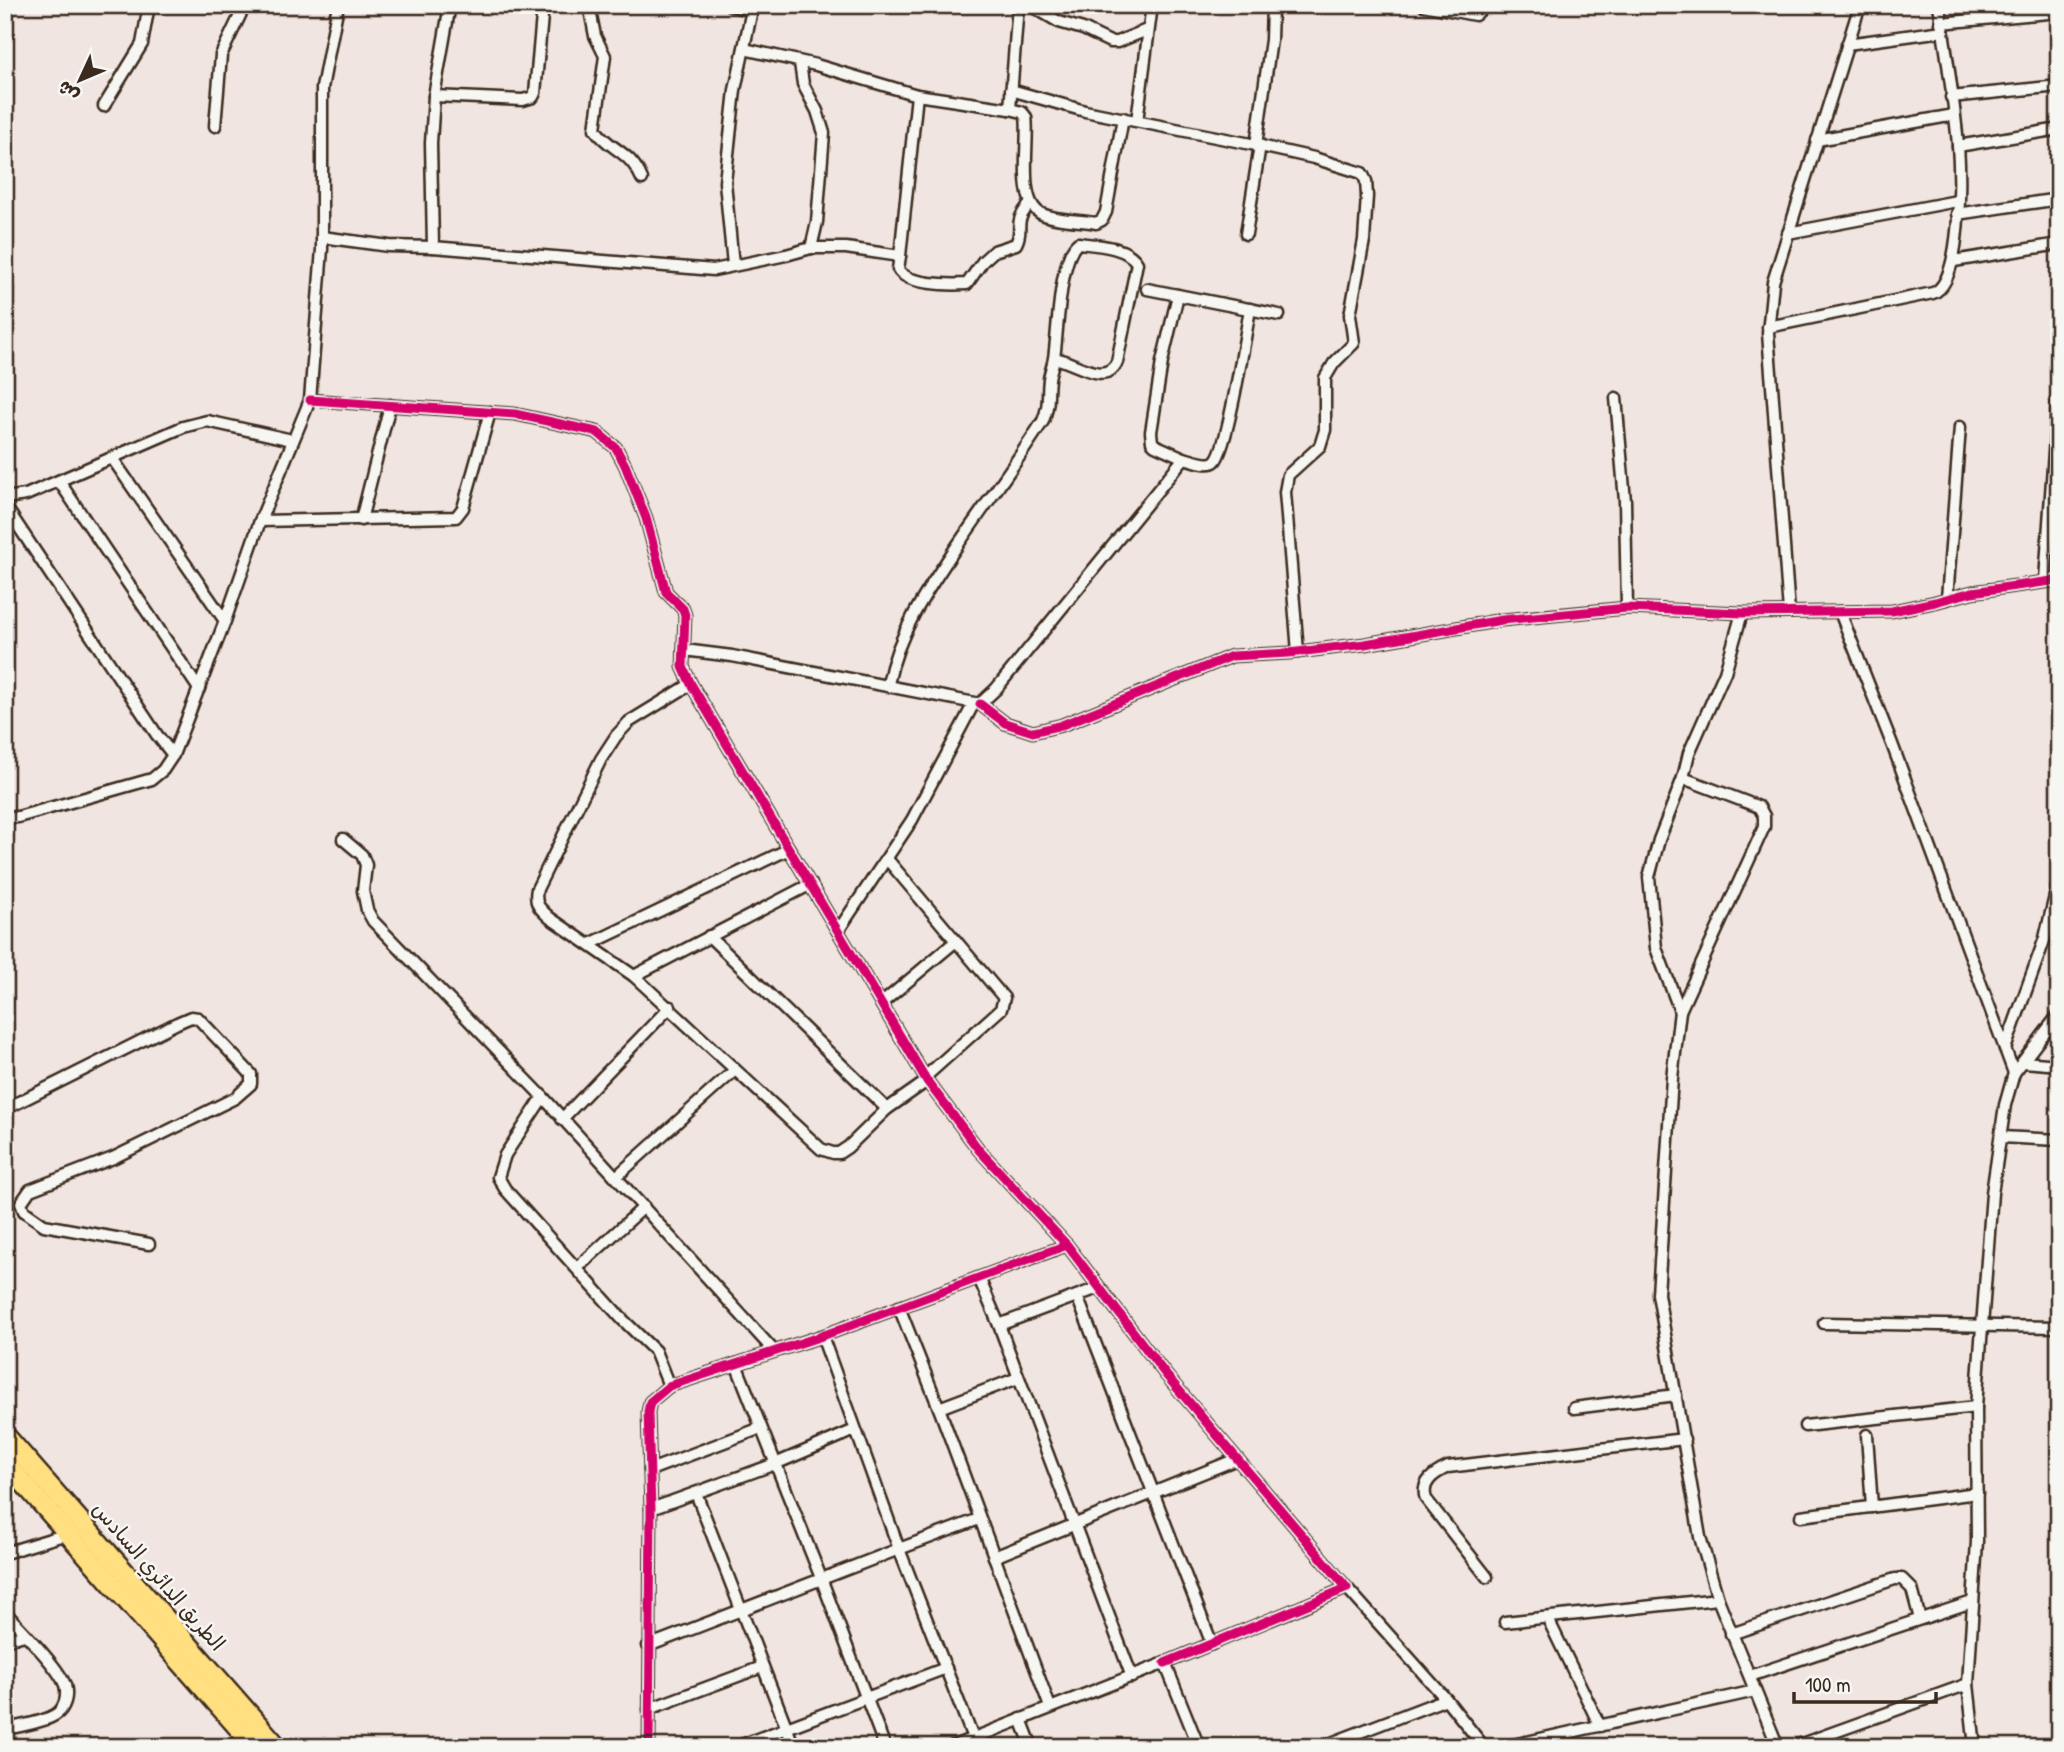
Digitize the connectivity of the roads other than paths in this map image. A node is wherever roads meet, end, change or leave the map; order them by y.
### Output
1 (149, 5) edge
2 (246, 5) edge
3 (338, 5) edge
4 (450, 5) edge
5 (543, 5) edge
6 (589, 5) edge
7 (730, 5) edge
8 (1018, 5) edge
9 (1030, 5) edge
10 (1152, 5) edge
11 (1272, 5) edge
12 (1423, 5) edge
13 (1486, 5) edge
14 (1860, 5) edge
15 (1939, 5) edge
16 (752, 8) edge
17 (2059, 12) edge
18 (1942, 27) junction
19 (1147, 30) junction
20 (1847, 44) junction
21 (744, 49) junction
22 (800, 63) junction
23 (2059, 86) edge
24 (1011, 90) junction
25 (435, 96) junction
26 (917, 96) junction
27 (1951, 97) junction
28 (104, 106) dead end
29 (1010, 110) junction
30 (1954, 115) junction
31 (1123, 118) junction
32 (1137, 121) junction
33 (215, 126) dead end
34 (2059, 129) edge
35 (1818, 140) junction
36 (1258, 145) junction
37 (1958, 146) junction
38 (642, 179) dead end
39 (2059, 199) edge
40 (1957, 201) junction
41 (1030, 204) junction
42 (1957, 214) junction
43 (1788, 233) junction
44 (1246, 234) dead end
45 (322, 237) junction
46 (2059, 244) edge
47 (433, 247) junction
48 (811, 248) junction
49 (900, 256) junction
50 (1954, 261) junction
51 (733, 265) junction
52 (1147, 289) dead end
53 (1178, 295) junction
54 (1250, 309) junction
55 (1279, 315) dead end
56 (1768, 327) junction
57 (1054, 358) junction
58 (2059, 380) edge
59 (1616, 398) dead end
60 (310, 400) junction
61 (390, 405) junction
62 (490, 412) junction
63 (1960, 427) dead end
64 (292, 440) junction
65 (112, 458) junction
66 (1184, 458) junction
67 (59, 481) junction
68 (5, 498) edge
69 (5, 506) edge
70 (361, 520) junction
71 (260, 522) junction
72 (2045, 580) junction
73 (2058, 581) edge
74 (1948, 599) junction
75 (1627, 608) junction
76 (1789, 612) junction
77 (1840, 612) junction
78 (1742, 613) junction
79 (225, 621) junction
80 (684, 650) junction
81 (1298, 652) junction
82 (691, 684) junction
83 (888, 684) junction
84 (198, 690) junction
85 (977, 703) junction
86 (173, 755) junction
87 (1683, 778) junction
88 (5, 817) edge
89 (343, 839) dead end
90 (789, 849) junction
91 (887, 859) junction
92 (2059, 879) edge
93 (811, 884) junction
94 (838, 931) junction
95 (709, 936) junction
96 (956, 941) junction
97 (590, 944) junction
98 (634, 976) junction
99 (882, 1003) junction
100 (670, 1007) junction
101 (1680, 1011) junction
102 (2059, 1014) edge
103 (2005, 1049) junction
104 (2023, 1062) junction
105 (2059, 1065) edge
106 (735, 1070) junction
107 (2014, 1073) junction
108 (926, 1079) junction
109 (543, 1097) junction
110 (5, 1109) edge
111 (887, 1109) junction
112 (562, 1119) junction
113 (2001, 1137) junction
114 (2059, 1140) edge
115 (615, 1177) junction
116 (644, 1207) junction
117 (149, 1244) dead end
118 (1067, 1244) junction
119 (577, 1268) junction
120 (979, 1278) junction
121 (1098, 1287) junction
122 (1077, 1296) junction
123 (899, 1307) junction
124 (1824, 1323) dead end
125 (999, 1325) junction
126 (1982, 1327) junction
127 (2059, 1327) edge
128 (822, 1336) junction
129 (774, 1350) junction
130 (736, 1364) junction
131 (1018, 1378) junction
132 (669, 1386) junction
133 (1676, 1395) junction
134 (1976, 1407) junction
135 (939, 1408) junction
136 (1574, 1408) dead end
137 (1805, 1426) dead end
138 (761, 1428) junction
139 (855, 1430) junction
140 (1867, 1434) dead end
141 (5, 1435) edge
142 (1684, 1439) junction
143 (1237, 1459) junction
144 (5, 1462) edge
145 (775, 1464) junction
146 (650, 1470) junction
147 (1153, 1492) junction
148 (696, 1493) junction
149 (1977, 1493) junction
150 (1872, 1507) junction
151 (651, 1509) junction
152 (1801, 1516) dead end
153 (979, 1519) junction
154 (1073, 1524) junction
155 (67, 1534) junction
156 (899, 1549) junction
157 (5, 1553) edge
158 (994, 1557) junction
159 (1487, 1577) dead end
160 (821, 1578) junction
161 (1347, 1588) junction
162 (1718, 1599) junction
163 (1972, 1602) junction
164 (153, 1604) junction
165 (740, 1609) junction
166 (5, 1612) edge
167 (139, 1616) junction
168 (1548, 1619) junction
169 (1920, 1619) junction
170 (1505, 1622) dead end
171 (1731, 1634) junction
172 (25, 1635) junction
173 (5, 1640) edge
174 (1212, 1644) junction
175 (648, 1646) junction
176 (1166, 1663) junction
177 (762, 1667) junction
178 (946, 1668) junction
179 (1132, 1676) junction
180 (1750, 1676) junction
181 (1968, 1684) junction
182 (1755, 1691) junction
183 (867, 1698) junction
184 (1446, 1699) junction
185 (1050, 1707) junction
186 (649, 1709) junction
187 (1021, 1719) junction
188 (1600, 1726) junction
189 (786, 1728) junction
190 (8, 1729) dead end
191 (973, 1738) junction
192 (1198, 1745) edge
193 (255, 1747) edge
194 (278, 1747) edge
195 (649, 1747) edge
196 (736, 1747) edge
197 (793, 1747) edge
198 (885, 1747) edge
199 (951, 1747) edge
200 (1032, 1747) edge
201 (1186, 1747) edge
202 (1321, 1747) edge
203 (1484, 1747) edge
204 (1504, 1747) edge
205 (1778, 1747) edge
206 (1793, 1747) edge
207 (1975, 1747) edge

1 - 28 street
2 - 33 street
3 - 45 street
4 - 25 street
5 - 25 street
6 - 38 street
7 - 16 street
8 - 24 street
9 - 19 street
10 - 19 street
11 - 36 street
12 - 13 street
14 - 20 street
15 - 18 street
16 - 21 street
17 - 18 street
18 - 20 street
18 - 27 street
19 - 32 street
20 - 35 street
21 - 22 street
21 - 51 street
22 - 26 street
22 - 48 street
23 - 27 street
24 - 29 street
24 - 31 street
25 - 47 street
26 - 29 street
26 - 49 street
27 - 30 street
29 - 41 street
30 - 35 street
30 - 37 street
31 - 32 street
31 - 41 street
32 - 36 street
34 - 37 street
35 - 43 street
36 - 44 street
36 - 81 street
37 - 40 street
39 - 42 street
40 - 42 street
40 - 43 street
41 - 49 street
42 - 50 street
43 - 56 street
45 - 47 street
45 - 60 street
46 - 50 street
47 - 51 street
48 - 49 street
48 - 51 street
50 - 56 street
52 - 53 street
53 - 54 street
53 - 66 street
54 - 55 street
54 - 66 street
56 - 76 street
57 - 57 street
57 - 83 street
58 - 72 street
59 - 75 street
60 - 61 street
60 - 64 street
61 - 62 street
61 - 70 street
62 - 70 street
62 - 80 street
63 - 74 street
64 - 65 street
64 - 71 street
65 - 67 street
65 - 79 street
66 - 85 street
67 - 68 street
67 - 84 street
69 - 86 street
70 - 71 street
71 - 79 street
72 - 73 street
72 - 74 street
74 - 77 street
75 - 78 street
75 - 81 street
76 - 77 street
76 - 78 street
77 - 103 street
78 - 87 street
79 - 84 street
80 - 82 street
80 - 83 street
81 - 85 street
82 - 90 street
82 - 97 street
83 - 85 street
84 - 86 street
85 - 91 street
86 - 88 street
87 - 101 street
87 - 101 street
89 - 109 street
90 - 93 street
90 - 97 street
91 - 94 street
91 - 96 street
92 - 103 street
93 - 94 street
93 - 95 street
94 - 99 street
95 - 98 street
95 - 111 street
96 - 99 street
96 - 108 street
97 - 98 street
98 - 100 street
99 - 108 street
100 - 106 street
100 - 112 street
101 - 133 street
102 - 104 street
103 - 107 street
104 - 105 street
104 - 107 street
106 - 111 street
106 - 115 street
107 - 113 street
108 - 111 street
108 - 118 street
109 - 112 street
109 - 119 street
110 - 117 street
112 - 115 street
113 - 114 street
113 - 126 street
115 - 116 street
116 - 119 street
116 - 129 street
118 - 120 street
118 - 121 street
119 - 132 street
120 - 123 street
120 - 125 street
121 - 122 street
121 - 143 street
122 - 125 street
122 - 147 street
123 - 128 street
123 - 135 street
124 - 126 street
125 - 131 street
126 - 127 street
126 - 134 street
128 - 129 street
128 - 139 street
129 - 130 street
130 - 132 street
130 - 138 street
131 - 135 street
131 - 154 street
132 - 146 street
133 - 136 street
133 - 142 street
134 - 137 street
134 - 149 street
135 - 153 street
138 - 145 street
138 - 146 street
139 - 145 street
139 - 156 street
140 - 150 street
141 - 164 highway, الطريق الدائري السادس
142 - 159 street
142 - 162 street
143 - 147 street
143 - 161 street
144 - 155 highway, الطريق الدائري السادس
145 - 148 street
145 - 160 street
146 - 151 street
147 - 154 street
147 - 174 street
148 - 151 street
148 - 165 street
149 - 150 street
149 - 163 street
150 - 152 street
151 - 175 street
153 - 156 street
153 - 158 street
154 - 158 street
154 - 179 street
155 - 157 street
155 - 167 highway, الطريق الدائري السادس
156 - 160 street
156 - 178 street
158 - 185 street
160 - 165 street
160 - 183 street
161 - 174 street
161 - 184 street
162 - 168 street
162 - 171 street
163 - 169 street
163 - 181 street
164 - 167 highway
164 - 194 highway, الطريق الدائري السادس
165 - 175 street
165 - 177 street
166 - 172 street
167 - 193 highway, الطريق الدائري السادس
168 - 170 street
168 - 188 street
169 - 171 street
169 - 180 street
171 - 180 street
172 - 173 street
172 - 190 street
174 - 176 street
175 - 186 street
176 - 179 street
176 - 192 street
177 - 186 street
177 - 189 street
178 - 183 street
178 - 191 street
179 - 185 street
180 - 182 street
181 - 206 street
181 - 207 street
182 - 188 street
182 - 205 street
183 - 189 street
183 - 198 street
184 - 202 street
184 - 203 street
185 - 187 street
186 - 195 street
187 - 191 street
187 - 200 street
188 - 204 street
189 - 196 street
189 - 197 street
191 - 199 street
192 - 201 street

